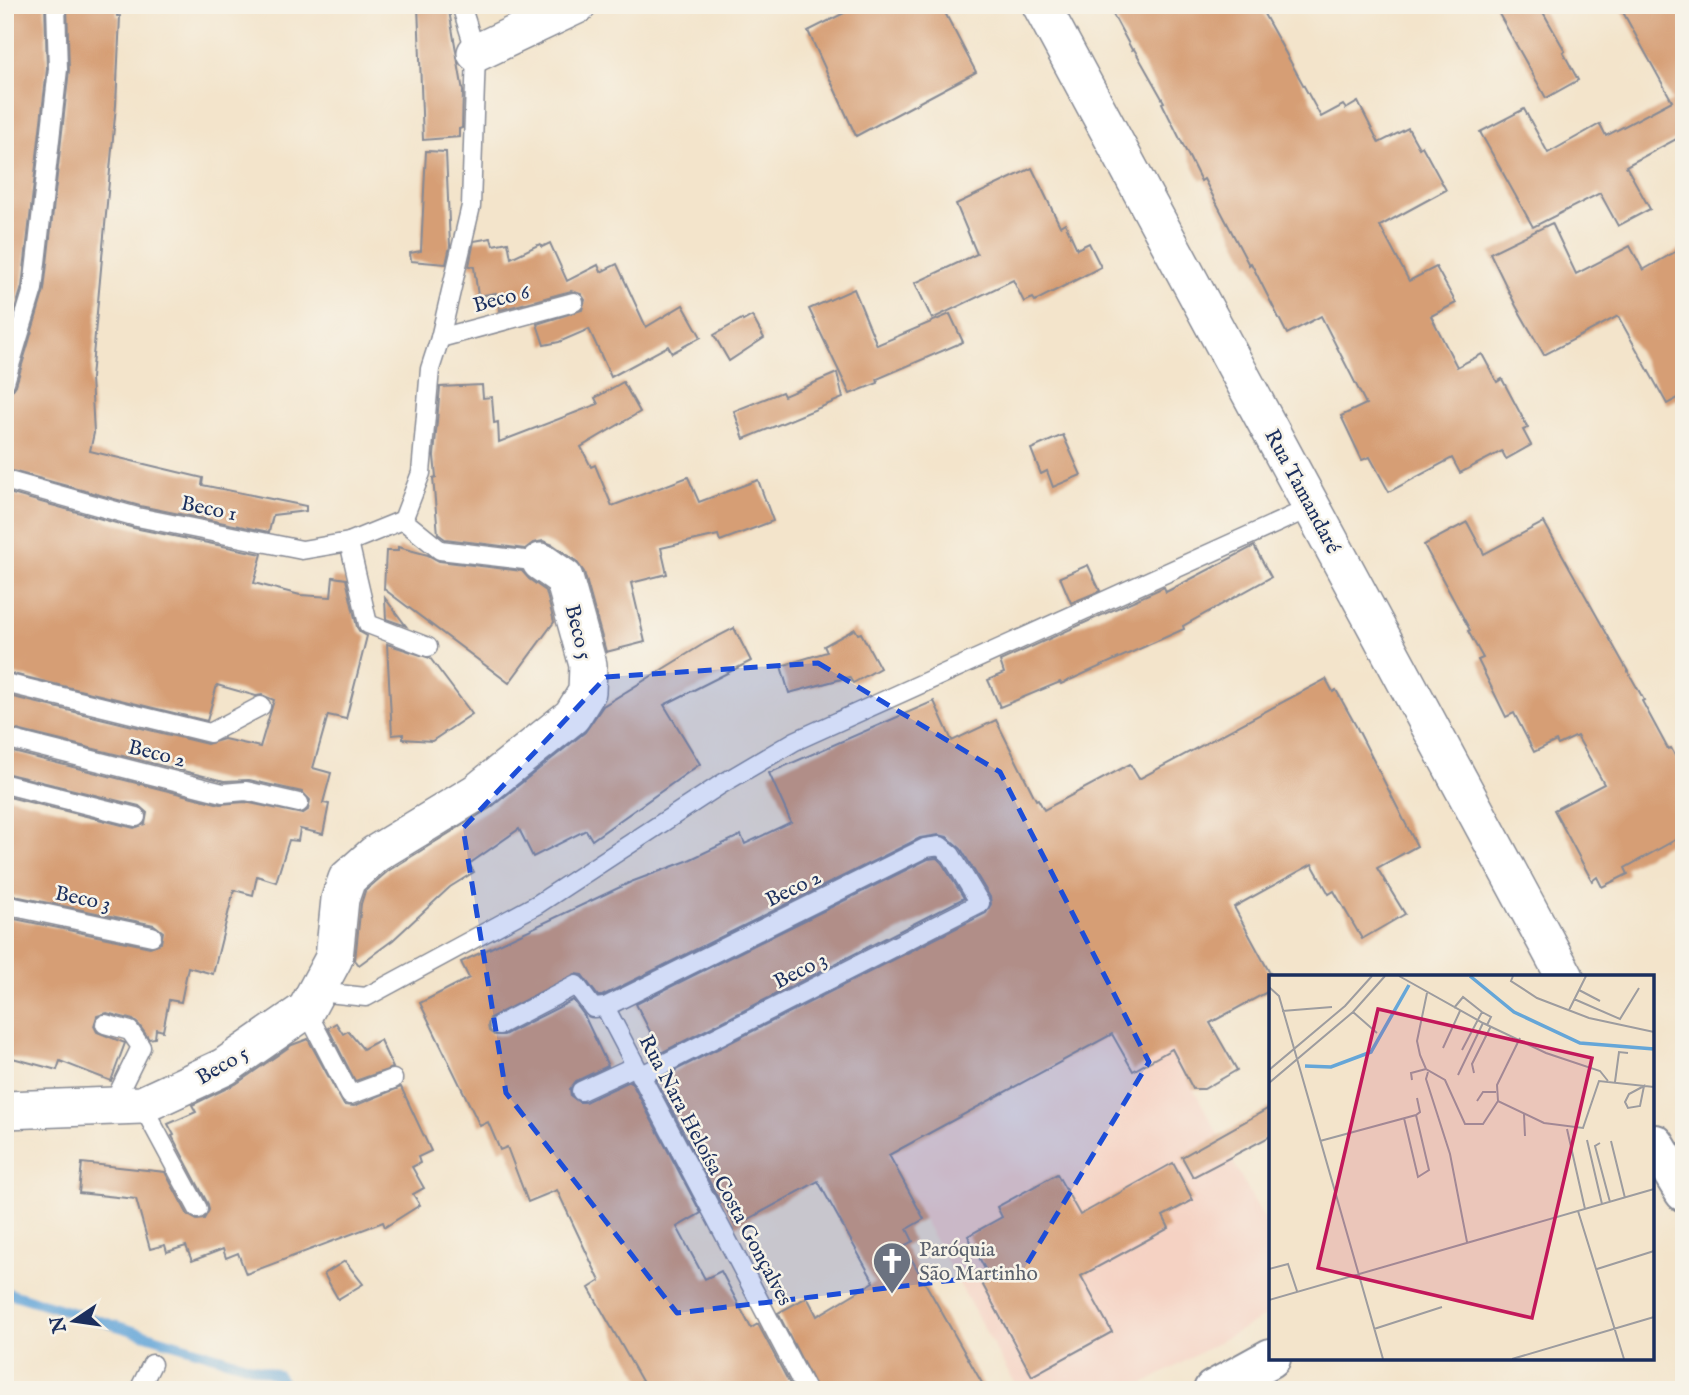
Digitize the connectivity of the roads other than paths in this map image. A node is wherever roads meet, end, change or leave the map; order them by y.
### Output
1 (56, 5) edge
2 (461, 5) edge
3 (577, 5) edge
4 (1041, 5) edge
5 (476, 53) junction
6 (574, 302) dead end
7 (440, 338) junction
8 (5, 382) edge
9 (5, 480) edge
10 (1312, 507) junction
11 (403, 520) junction
12 (349, 541) junction
13 (541, 562) joint
14 (428, 647) dead end
15 (5, 683) edge
16 (261, 706) dead end
17 (5, 738) edge
18 (5, 784) edge
19 (299, 803) dead end
20 (136, 817) dead end
21 (981, 903) joint
22 (5, 905) edge
23 (152, 936) dead end
24 (1564, 975) edge
25 (312, 1001) junction
26 (605, 1007) junction
27 (105, 1024) dead end
28 (499, 1025) dead end
29 (638, 1071) junction
30 (393, 1079) dead end
31 (581, 1091) dead end
32 (127, 1106) junction
33 (5, 1110) edge
34 (1661, 1139) edge
35 (1684, 1192) edge
36 (198, 1209) dead end
37 (1269, 1359) edge
38 (152, 1364) dead end
39 (139, 1390) edge
40 (806, 1390) edge
41 (1213, 1390) edge

1 - 8 lane
2 - 5 lane
3 - 5 street
4 - 10 street, Rua Tamandaré
5 - 7 lane
6 - 7 lane, Beco 6
7 - 11 lane
9 - 12 lane, Beco 1
10 - 24 street, Rua Tamandaré
10 - 25 lane
11 - 12 lane, Beco 1
11 - 13 lane, Beco 5
12 - 14 lane
13 - 25 street, Beco 5
15 - 16 lane
17 - 19 lane, Beco 2
18 - 20 lane
21 - 26 lane, Beco 2
21 - 29 lane, Beco 3
22 - 23 lane, Beco 3
25 - 30 lane
25 - 32 street, Beco 5
26 - 28 lane, Rua Nara Heloísa Costa Gonçalves
26 - 29 lane, Rua Nara Heloísa Costa Gonçalves
27 - 32 lane
29 - 31 lane, Beco 3
29 - 40 lane, Rua Nara Heloísa Costa Gonçalves
32 - 33 street, Beco 5
32 - 36 lane
34 - 35 street
37 - 41 street
38 - 39 lane

